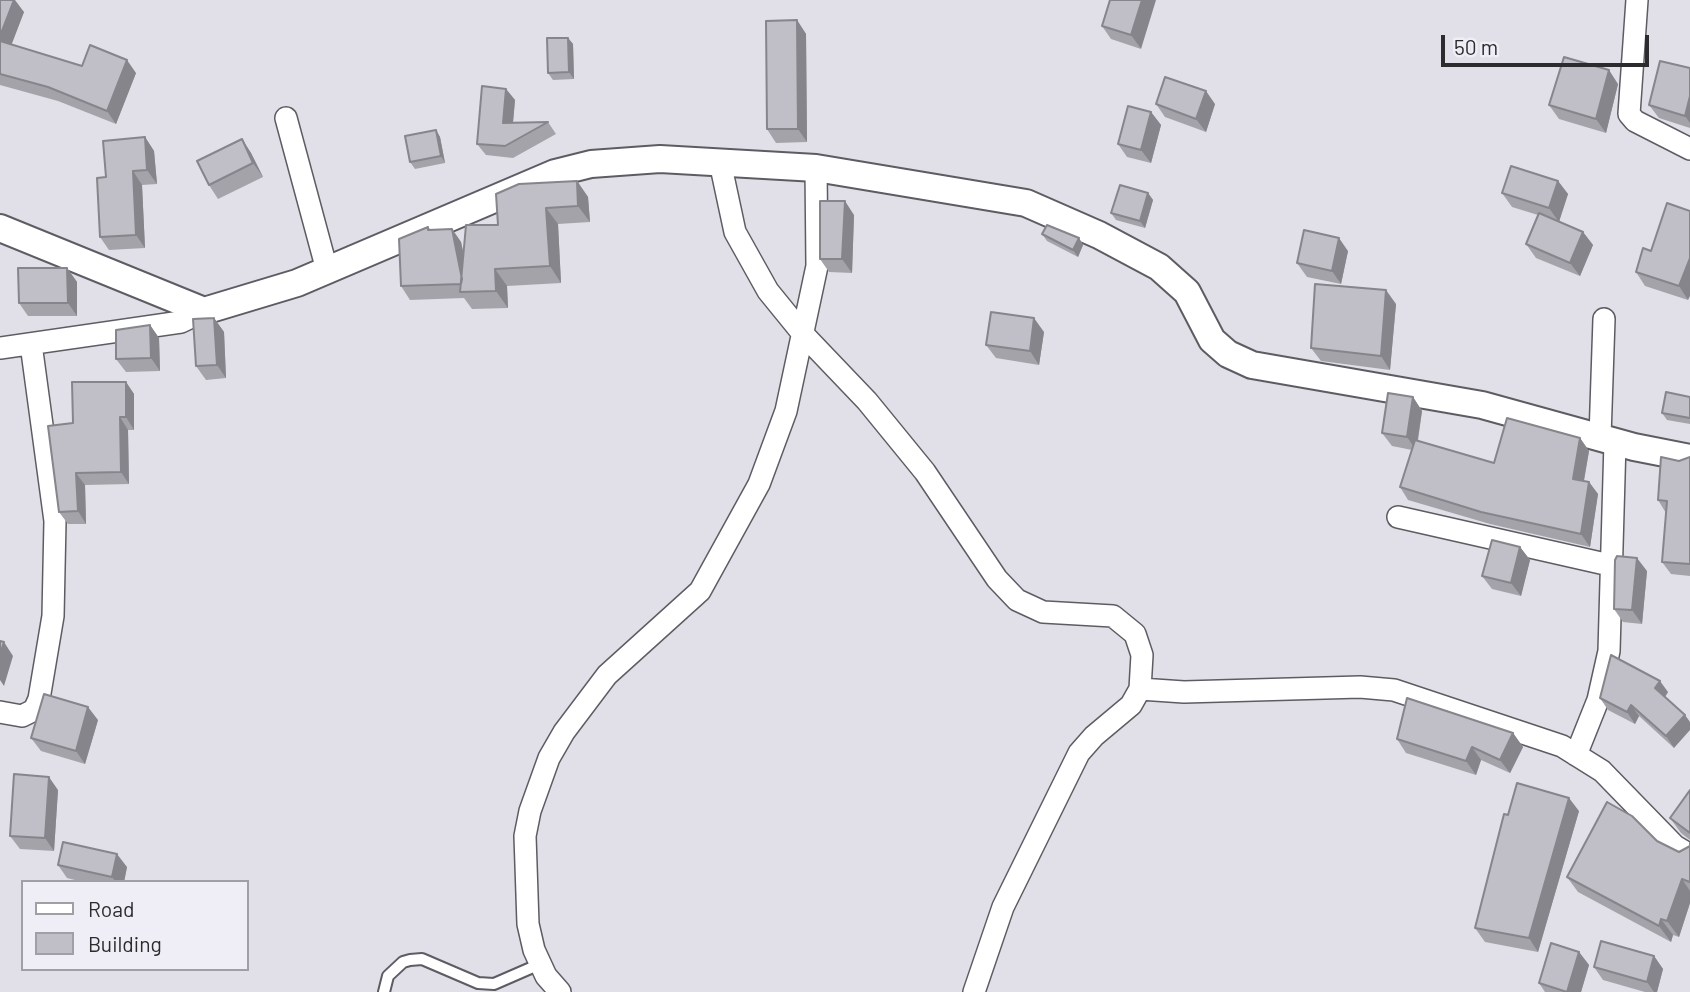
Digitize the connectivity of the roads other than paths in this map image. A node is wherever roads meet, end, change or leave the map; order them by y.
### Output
1 (1637, 0) edge
2 (286, 118) dead end
3 (1690, 149) edge
4 (719, 162) junction
5 (816, 168) junction
6 (0, 228) edge
7 (327, 270) junction
8 (204, 311) junction
9 (1604, 319) dead end
10 (803, 334) junction
11 (31, 344) junction
12 (0, 348) edge
13 (1607, 440) junction
14 (1690, 458) edge
15 (1398, 517) dead end
16 (1614, 566) junction
17 (1140, 689) junction
18 (0, 712) edge
19 (1576, 755) junction
20 (1690, 855) edge
21 (540, 964) junction
22 (384, 992) edge
23 (560, 992) edge
24 (974, 992) edge

1 - 3 street
2 - 7 street
4 - 5 street
4 - 7 street
4 - 10 street
5 - 10 street
5 - 13 street
6 - 8 street
7 - 8 street
8 - 11 street
9 - 13 street
10 - 17 street
10 - 21 street
11 - 12 street
11 - 18 street
13 - 14 street
13 - 16 street
15 - 16 street
16 - 19 street
17 - 19 street
17 - 24 street
19 - 20 street
21 - 22 lane
21 - 23 street

